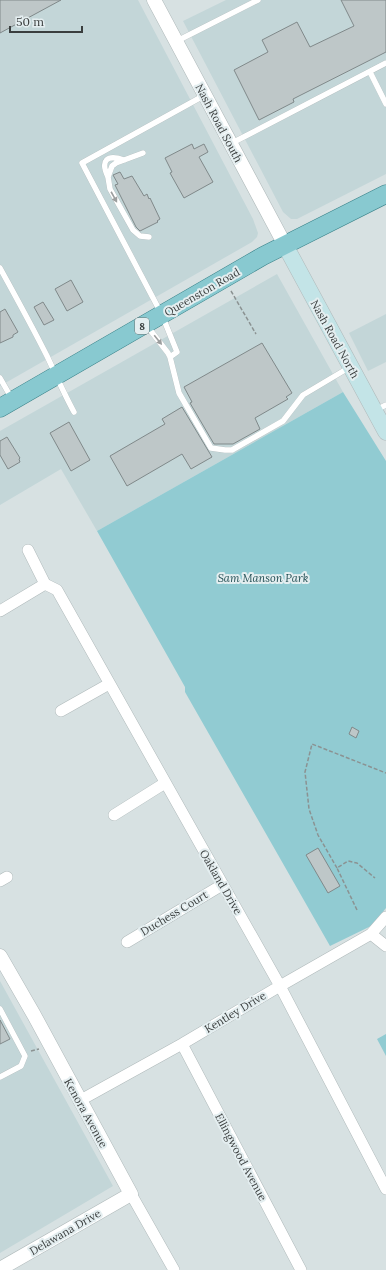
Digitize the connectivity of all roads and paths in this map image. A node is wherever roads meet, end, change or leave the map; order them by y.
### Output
1 (154, 0) edge
2 (258, 0) edge
3 (176, 41) junction
4 (386, 63) edge
5 (370, 72) junction
6 (205, 95) junction
7 (386, 104) edge
8 (231, 144) junction
9 (144, 153) dead end
10 (386, 194) edge
11 (149, 237) dead end
12 (285, 245) junction
13 (0, 268) edge
14 (2, 277) edge
15 (224, 279) junction
16 (162, 314) junction
17 (145, 324) junction
18 (256, 334) dead end
19 (170, 357) junction
20 (351, 367) junction
21 (57, 375) junction
22 (0, 378) edge
23 (6, 405) edge
24 (380, 408) edge
25 (74, 412) dead end
26 (386, 432) edge
27 (28, 550) dead end
28 (45, 584) junction
29 (0, 610) edge
30 (109, 684) junction
31 (61, 711) dead end
32 (386, 773) edge
33 (165, 783) junction
34 (114, 815) dead end
35 (337, 868) junction
36 (375, 878) dead end
37 (222, 885) junction
38 (357, 910) dead end
39 (386, 917) edge
40 (371, 934) junction
41 (127, 942) dead end
42 (386, 946) edge
43 (0, 956) edge
44 (280, 986) junction
45 (0, 1009) edge
46 (182, 1044) junction
47 (51, 1048) junction
48 (25, 1056) junction
49 (0, 1077) edge
50 (80, 1101) junction
51 (386, 1188) edge
52 (131, 1194) junction
53 (0, 1269) edge
54 (174, 1270) edge
55 (301, 1270) edge

1 - 3 street, Nash Road South
2 - 3 lane
3 - 6 street, Nash Road South
4 - 5 lane
5 - 7 lane
5 - 8 lane
6 - 8 street, Nash Road South
6 - 16 lane
8 - 12 street, Nash Road South
9 -> 11 lane
10 - 12 main road, Queenston Road / 8
12 - 15 main road, Queenston Road / 8
12 - 20 main road, Nash Road North
13 - 14 lane
14 - 21 lane
15 - 16 main road, Queenston Road / 8
15 - 18 path
16 - 17 main road, Queenston Road / 8
16 - 19 lane
17 -> 19 lane
17 - 21 main road, Queenston Road / 8
19 - 20 lane
20 - 24 main road, Nash Road North
21 - 23 main road, Queenston Road / 8
21 - 25 lane
22 - 23 lane
24 - 26 main road, Nash Road North
27 - 28 street, Oakland Drive
28 - 29 street
28 - 30 street, Oakland Drive
30 - 31 street
30 - 33 street, Oakland Drive
32 - 35 path
33 - 34 street
33 - 37 street, Oakland Drive
35 - 36 path
35 - 38 path
37 - 41 street, Duchess Court
37 - 44 street, Oakland Drive
39 - 40 street, Kentley Drive
40 - 42 street
40 - 44 street, Kentley Drive
43 - 47 street, Kenora Avenue
44 - 46 street, Kentley Drive
44 - 51 street, Oakland Drive
45 - 48 lane
46 - 50 street, Kentley Drive
46 - 55 street, Ellingwood Avenue
47 - 48 path
47 - 50 street, Kenora Avenue
48 - 49 lane
50 - 52 street, Kenora Avenue
52 - 53 street, Delawana Drive
52 - 54 street, Kenora Avenue

